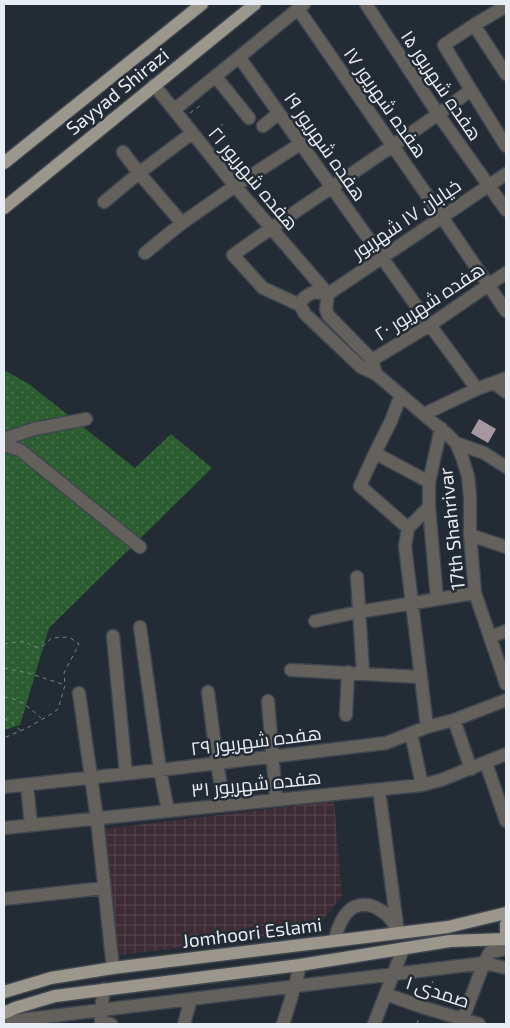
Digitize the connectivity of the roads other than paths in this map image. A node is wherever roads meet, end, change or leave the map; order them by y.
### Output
1 (202, 4) edge
2 (255, 4) edge
3 (366, 4) edge
4 (301, 6) edge
5 (506, 6) edge
6 (474, 25) junction
7 (239, 58) junction
8 (506, 74) edge
9 (216, 77) junction
10 (154, 85) junction
11 (470, 90) junction
12 (279, 113) junction
13 (438, 114) junction
14 (178, 115) junction
15 (249, 118) dead end
16 (263, 126) dead end
17 (196, 137) junction
18 (300, 144) junction
19 (393, 146) junction
20 (506, 146) edge
21 (124, 152) dead end
22 (4, 164) edge
23 (139, 173) junction
24 (506, 174) edge
25 (235, 186) junction
26 (489, 186) junction
27 (332, 188) junction
28 (104, 202) dead end
29 (4, 208) edge
30 (506, 210) edge
31 (442, 217) junction
32 (182, 223) junction
33 (271, 228) junction
34 (145, 253) dead end
35 (382, 257) junction
36 (506, 273) edge
37 (489, 285) junction
38 (328, 294) junction
39 (300, 305) junction
40 (506, 311) edge
41 (430, 325) junction
42 (372, 360) junction
43 (376, 374) junction
44 (506, 378) edge
45 (494, 383) junction
46 (477, 389) junction
47 (506, 392) edge
48 (401, 395) junction
49 (424, 414) junction
50 (86, 420) dead end
51 (440, 428) junction
52 (4, 438) edge
53 (456, 443) junction
54 (4, 445) edge
55 (375, 453) junction
56 (506, 467) edge
57 (429, 482) junction
58 (429, 507) junction
59 (408, 528) junction
60 (470, 536) junction
61 (140, 547) dead end
62 (506, 547) edge
63 (357, 577) dead end
64 (475, 593) junction
65 (437, 599) junction
66 (412, 603) junction
67 (358, 612) junction
68 (315, 621) dead end
69 (140, 627) dead end
70 (506, 630) edge
71 (113, 636) dead end
72 (490, 637) junction
73 (291, 670) dead end
74 (348, 672) junction
75 (363, 673) junction
76 (420, 677) junction
77 (506, 684) edge
78 (208, 692) dead end
79 (79, 693) dead end
80 (506, 700) edge
81 (268, 701) dead end
82 (346, 715) dead end
83 (454, 720) junction
84 (427, 727) junction
85 (411, 733) junction
86 (506, 754) edge
87 (272, 756) junction
88 (486, 762) junction
89 (217, 763) junction
90 (471, 769) junction
91 (160, 770) junction
92 (126, 774) junction
93 (91, 778) junction
94 (27, 785) junction
95 (422, 785) junction
96 (4, 787) edge
97 (379, 790) junction
98 (276, 800) junction
99 (224, 805) junction
100 (168, 811) junction
101 (97, 819) junction
102 (506, 821) edge
103 (31, 825) junction
104 (4, 828) edge
105 (104, 888) junction
106 (4, 899) edge
107 (506, 913) edge
108 (476, 920) junction
109 (506, 924) edge
110 (398, 933) junction
111 (506, 934) edge
112 (480, 939) junction
113 (506, 939) edge
114 (335, 940) junction
115 (403, 949) junction
116 (506, 949) edge
117 (484, 962) junction
118 (300, 964) junction
119 (113, 968) junction
120 (506, 968) edge
121 (393, 974) junction
122 (295, 986) junction
123 (104, 989) junction
124 (4, 992) edge
125 (386, 994) junction
126 (191, 999) junction
127 (101, 1010) junction
128 (4, 1013) edge
129 (4, 1021) edge
130 (462, 1022) edge
131 (111, 1024) edge
132 (184, 1024) edge
133 (283, 1024) edge
134 (374, 1024) edge
135 (479, 1024) edge

1 - 22 main road, Sayyad Shirazi
2 - 10 main road, Sayyad Shirazi
3 - 13 street, هفده شهریور ۱۵
4 - 7 street
4 - 19 street, هفده شهریور ۱۷
5 - 6 street
6 - 8 street
6 - 11 street
7 - 9 street
7 - 12 street, هفده شهریور ۱۹
9 - 14 street
9 - 15 street
10 - 14 street, هفده شهریور ۲۱
10 - 29 main road, Sayyad Shirazi
11 - 13 street
11 - 20 street
12 - 16 street
12 - 18 street, هفده شهریور ۱۹
13 - 19 street
13 - 26 street, هفده شهریور ۱۵
14 - 17 street, هفده شهریور ۲۱
17 - 23 street
17 - 25 street, هفده شهریور ۲۱
18 - 25 street
18 - 27 street, هفده شهریور ۱۹
19 - 27 street
19 - 31 street, هفده شهریور ۱۷
21 - 23 street
23 - 28 street
23 - 32 street
24 - 26 street, خیابان ۱۷ شهریور
25 - 32 street
25 - 33 street, هفده شهریور ۲۱
26 - 30 street, هفده شهریور ۱۵
26 - 31 street, خیابان ۱۷ شهریور
27 - 33 street
27 - 35 street, هفده شهریور ۱۹
31 - 35 street, خیابان ۱۷ شهریور
31 - 37 street, هفده شهریور ۱۷
32 - 34 street
33 - 38 street, هفده شهریور ۲۱
33 - 39 street
35 - 38 street, خیابان ۱۷ شهریور
35 - 41 street, هفده شهریور ۱۹
36 - 37 street, هفده شهریور ۲۰
37 - 40 street, هفده شهریور ۱۷
37 - 41 street, هفده شهریور ۲۰
38 - 39 street
38 - 42 street
39 - 43 street, 17th Shahrivar
41 - 42 street, هفده شهریور ۲۰
41 - 46 street, هفده شهریور ۱۹
42 - 43 street
43 - 48 street, 17th Shahrivar
44 - 45 street
45 - 46 street
45 - 47 street
46 - 49 street
48 - 49 street, 17th Shahrivar
48 - 55 street
49 - 51 street, 17th Shahrivar
50 - 52 street
51 - 53 street, 17th Shahrivar
51 - 57 street
53 - 56 street
53 - 60 street, 17th Shahrivar
54 - 61 street
55 - 57 street
55 - 59 street
57 - 58 street
58 - 59 street
58 - 65 street
59 - 66 street
60 - 62 street
60 - 64 street, 17th Shahrivar
63 - 67 street
64 - 65 street
64 - 72 street, 17th Shahrivar
65 - 66 street
66 - 67 street
66 - 76 street
67 - 68 street
67 - 75 street
69 - 91 street
70 - 72 street
71 - 92 street
72 - 77 street, 17th Shahrivar
73 - 74 street
74 - 75 street
74 - 82 street
75 - 76 street
76 - 84 street
78 - 89 street
79 - 93 street
80 - 83 street, هفده شهریور ۲۹
81 - 87 street
83 - 84 street, هفده شهریور ۲۹
83 - 90 street
84 - 85 street, هفده شهریور ۲۹
85 - 87 street, هفده شهریور ۲۹
85 - 95 street
86 - 88 street, هفده شهریور ۳۱
87 - 89 street, هفده شهریور ۲۹
87 - 98 street
88 - 90 street, هفده شهریور ۳۱
88 - 102 street
89 - 91 street, هفده شهریور ۲۹
89 - 99 street
90 - 95 street, هفده شهریور ۳۱
91 - 92 street, هفده شهریور ۲۹
91 - 100 street
92 - 93 street, هفده شهریور ۲۹
93 - 94 street, هفده شهریور ۲۹
93 - 101 street
94 - 96 street, هفده شهریور ۲۹
94 - 103 street
95 - 97 street, هفده شهریور ۳۱
97 - 98 street, هفده شهریور ۳۱
97 - 110 street
98 - 99 street, هفده شهریور ۳۱
99 - 100 street, هفده شهریور ۳۱
100 - 101 street, هفده شهریور ۳۱
101 - 103 street, هفده شهریور ۳۱
101 - 105 street
103 - 104 street, هفده شهریور ۳۱
105 - 106 street
105 - 119 street
107 - 108 main road, Jomhoori Eslami
108 - 110 main road, Jomhoori Eslami
108 - 112 main road
109 - 111 main road
110 - 114 main road, Jomhoori Eslami
110 - 114 street
112 - 113 main road, Jomhoori Eslami
112 - 115 main road, Jomhoori Eslami
114 - 119 main road, Jomhoori Eslami
115 - 118 main road, Jomhoori Eslami
115 - 121 street
116 - 117 street
117 - 120 street
117 - 121 street
117 - 130 street
118 - 122 street
118 - 123 main road, Jomhoori Eslami
119 - 124 main road, Jomhoori Eslami
121 - 122 street
121 - 125 street
122 - 126 street
122 - 133 street
123 - 127 street
123 - 128 main road, Jomhoori Eslami
125 - 130 street, صمدی ۱
125 - 134 street
126 - 127 street
126 - 132 street
127 - 129 street
127 - 131 street
130 - 135 street, صمدی ۱

